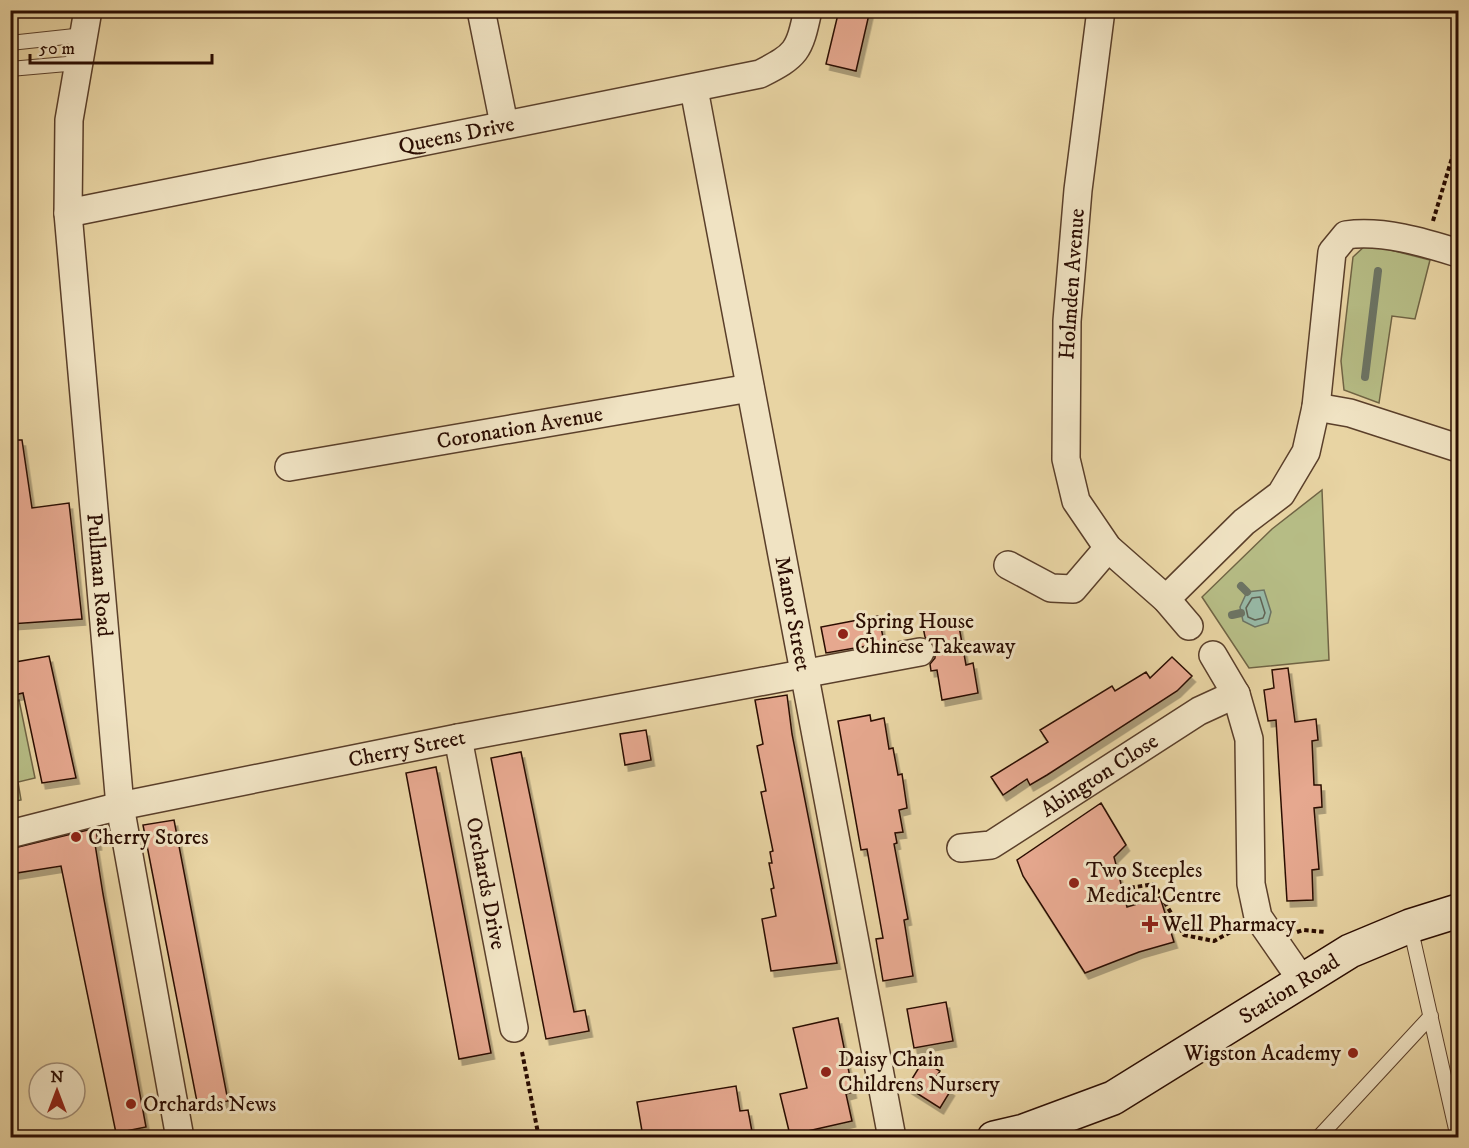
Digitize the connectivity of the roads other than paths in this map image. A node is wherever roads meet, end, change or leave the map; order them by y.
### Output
1 (480, 10) edge
2 (808, 10) edge
3 (1101, 10) edge
4 (86, 23) edge
5 (10, 43) edge
6 (78, 63) junction
7 (10, 69) edge
8 (694, 89) junction
9 (504, 124) junction
10 (68, 213) junction
11 (1458, 253) edge
12 (750, 388) junction
13 (1316, 407) junction
14 (1458, 448) edge
15 (289, 467) dead end
16 (1108, 548) junction
17 (1008, 565) dead end
18 (1166, 599) junction
19 (1189, 626) dead end
20 (920, 652) dead end
21 (1214, 655) dead end
22 (805, 673) junction
23 (1236, 694) junction
24 (458, 738) junction
25 (120, 806) junction
26 (10, 834) edge
27 (961, 848) dead end
28 (1458, 911) edge
29 (1410, 926) junction
30 (1303, 982) junction
31 (1431, 1016) junction
32 (514, 1028) road end
33 (180, 1137) edge
34 (892, 1137) edge
35 (994, 1137) edge
36 (1318, 1137) edge
37 (1458, 1137) edge

1 - 9 street
2 - 8 street, Queens Drive
3 - 16 street, Holmden Avenue
4 - 5 lane
4 - 6 street, Pullman Road
6 - 7 lane
6 - 10 street, Pullman Road
8 - 9 street, Queens Drive
8 - 12 street, Manor Street
9 - 10 street, Queens Drive
10 - 25 street, Pullman Road
11 - 13 street
12 - 15 street, Coronation Avenue
12 - 22 street, Manor Street
13 - 14 street
13 - 18 street
16 - 17 street
16 - 18 street, Holmden Avenue
18 - 19 street, Holmden Avenue
20 - 22 street, Cherry Street
21 - 23 street
22 - 24 street, Cherry Street
22 - 34 street, Manor Street
23 - 27 street, Abington Close
23 - 30 street
24 - 25 street, Cherry Street
24 - 32 street, Orchards Drive
25 - 26 street, Cherry Street
25 - 33 street, Pullman Road
28 - 29 main road, Station Road
29 - 30 main road, Station Road
29 - 31 lane
30 - 35 main road, Station Road
31 - 36 lane
31 - 37 lane

